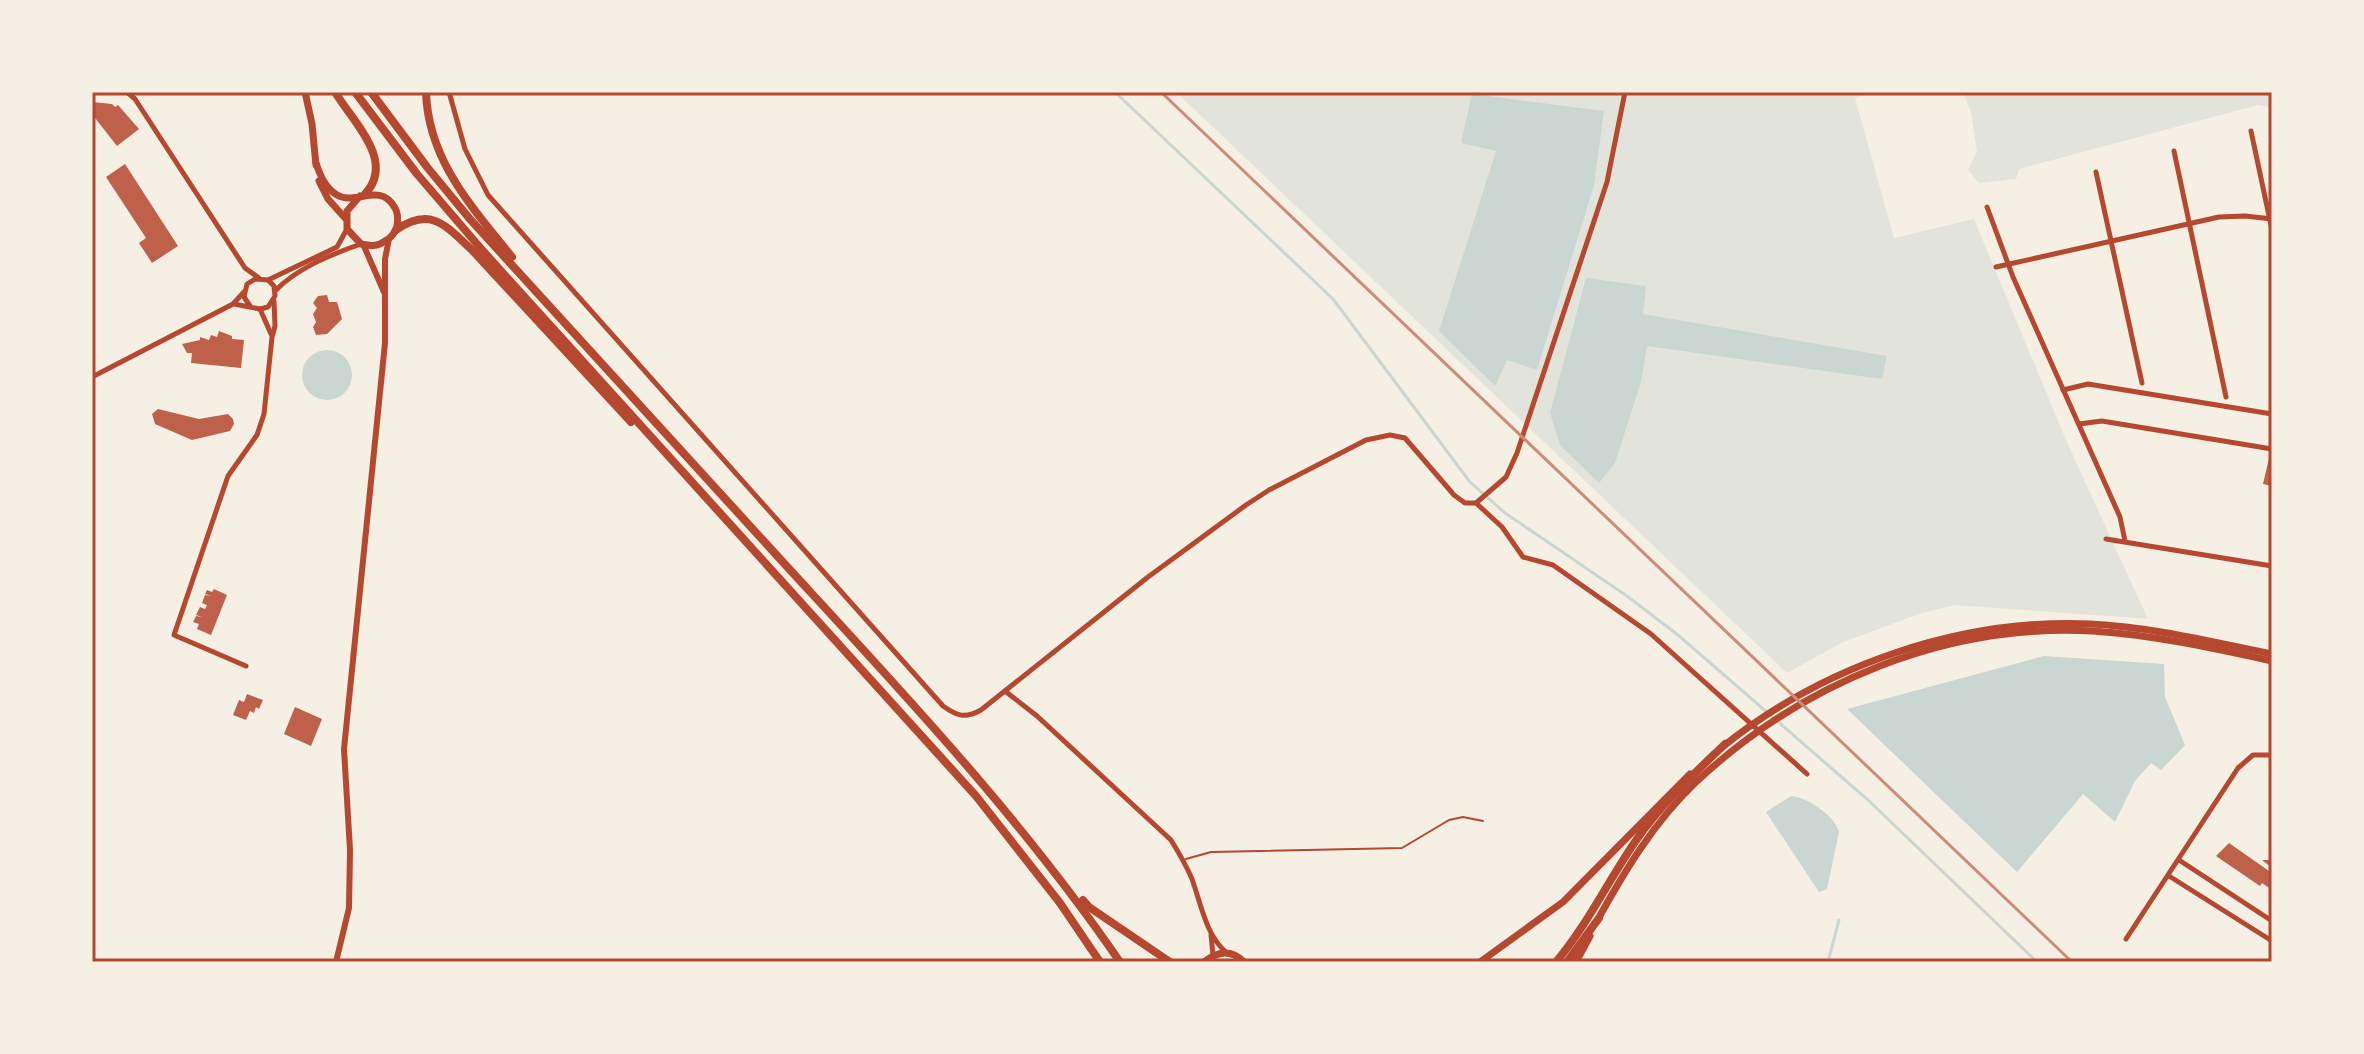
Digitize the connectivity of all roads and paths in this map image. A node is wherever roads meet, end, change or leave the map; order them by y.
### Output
1 (127, 92) edge
2 (305, 92) edge
3 (335, 92) edge
4 (355, 92) edge
5 (371, 92) edge
6 (426, 92) edge
7 (449, 92) edge
8 (1625, 92) edge
9 (2251, 131) dead end
10 (2174, 151) dead end
11 (316, 163) junction
12 (2096, 172) dead end
13 (363, 195) junction
14 (1987, 207) dead end
15 (345, 218) junction
16 (2271, 219) edge
17 (2189, 223) junction
18 (347, 229) junction
19 (396, 230) junction
20 (2272, 230) edge
21 (389, 239) junction
22 (2111, 241) junction
23 (362, 244) junction
24 (2007, 264) junction
25 (1996, 267) dead end
26 (245, 268) junction
27 (259, 278) junction
28 (268, 280) junction
29 (247, 284) junction
30 (275, 291) junction
31 (244, 292) junction
32 (274, 301) junction
33 (387, 303) junction
34 (233, 304) junction
35 (250, 306) junction
36 (553, 308) junction
37 (260, 309) junction
38 (272, 337) junction
39 (92, 377) edge
40 (2142, 383) dead end
41 (2063, 390) junction
42 (2226, 397) dead end
43 (2272, 414) edge
44 (2079, 424) junction
45 (2272, 449) edge
46 (691, 482) junction
47 (1479, 501) junction
48 (2106, 539) dead end
49 (2125, 541) junction
50 (2272, 566) edge
51 (2272, 654) edge
52 (2272, 661) edge
53 (246, 666) dead end
54 (1828, 685) junction
55 (1005, 691) junction
56 (1746, 734) junction
57 (1725, 744) junction
58 (2272, 755) edge
59 (1807, 774) dead end
60 (992, 795) junction
61 (1483, 821) dead end
62 (1183, 859) junction
63 (2179, 860) junction
64 (2169, 876) junction
65 (1599, 918) junction
66 (2272, 921) edge
67 (1210, 930) junction
68 (2126, 939) dead end
69 (2272, 941) edge
70 (1228, 953) junction
71 (1213, 955) junction
72 (336, 962) edge
73 (1103, 962) edge
74 (1120, 962) edge
75 (1170, 962) edge
76 (1204, 962) edge
77 (1244, 962) edge
78 (1480, 962) edge
79 (1556, 962) edge
80 (1567, 962) edge
81 (1576, 962) edge

1 - 26 street
2 - 11 main road
3 - 13 highway
4 - 46 highway
5 - 36 highway
6 - 36 highway
7 - 55 street
8 - 47 street
9 - 16 street
10 - 17 street
11 - 13 main road
11 - 15 main road
12 - 22 street
13 - 15 main road
13 - 19 main road
14 - 24 street
15 - 18 main road
16 - 17 street
16 - 20 street
17 - 22 street
17 - 42 street
18 - 23 main road
18 - 28 street
19 - 21 main road
19 - 46 highway
21 - 23 main road
21 - 33 street
22 - 24 street
22 - 40 street
23 - 30 street
23 - 33 street
24 - 25 street
24 - 41 street
26 - 27 street
26 - 29 street
27 - 28 street
27 - 29 street
28 - 30 street
29 - 31 street
30 - 32 street
31 - 34 street
31 - 35 street
32 - 37 street
32 - 38 street
33 - 72 street
34 - 35 street
34 - 39 street
35 - 37 street
36 - 60 highway
37 - 38 street
38 - 53 street
41 - 43 street
41 - 44 street
44 - 45 street
44 - 49 street
46 - 73 highway
47 - 55 street
47 - 59 street
48 - 49 street
49 - 50 street
51 - 54 main road
52 - 54 main road
54 - 56 main road
55 - 62 street
56 - 57 main road
56 - 65 main road
57 - 78 main road
57 - 79 highway
58 - 63 street
60 - 74 highway
60 - 75 highway
61 - 62 lane
62 - 67 street
63 - 64 street
63 - 66 street
64 - 68 street
64 - 69 street
65 - 80 highway
65 - 81 main road
67 - 70 street
67 - 71 street
70 - 71 main road
70 - 77 main road
71 - 76 main road

